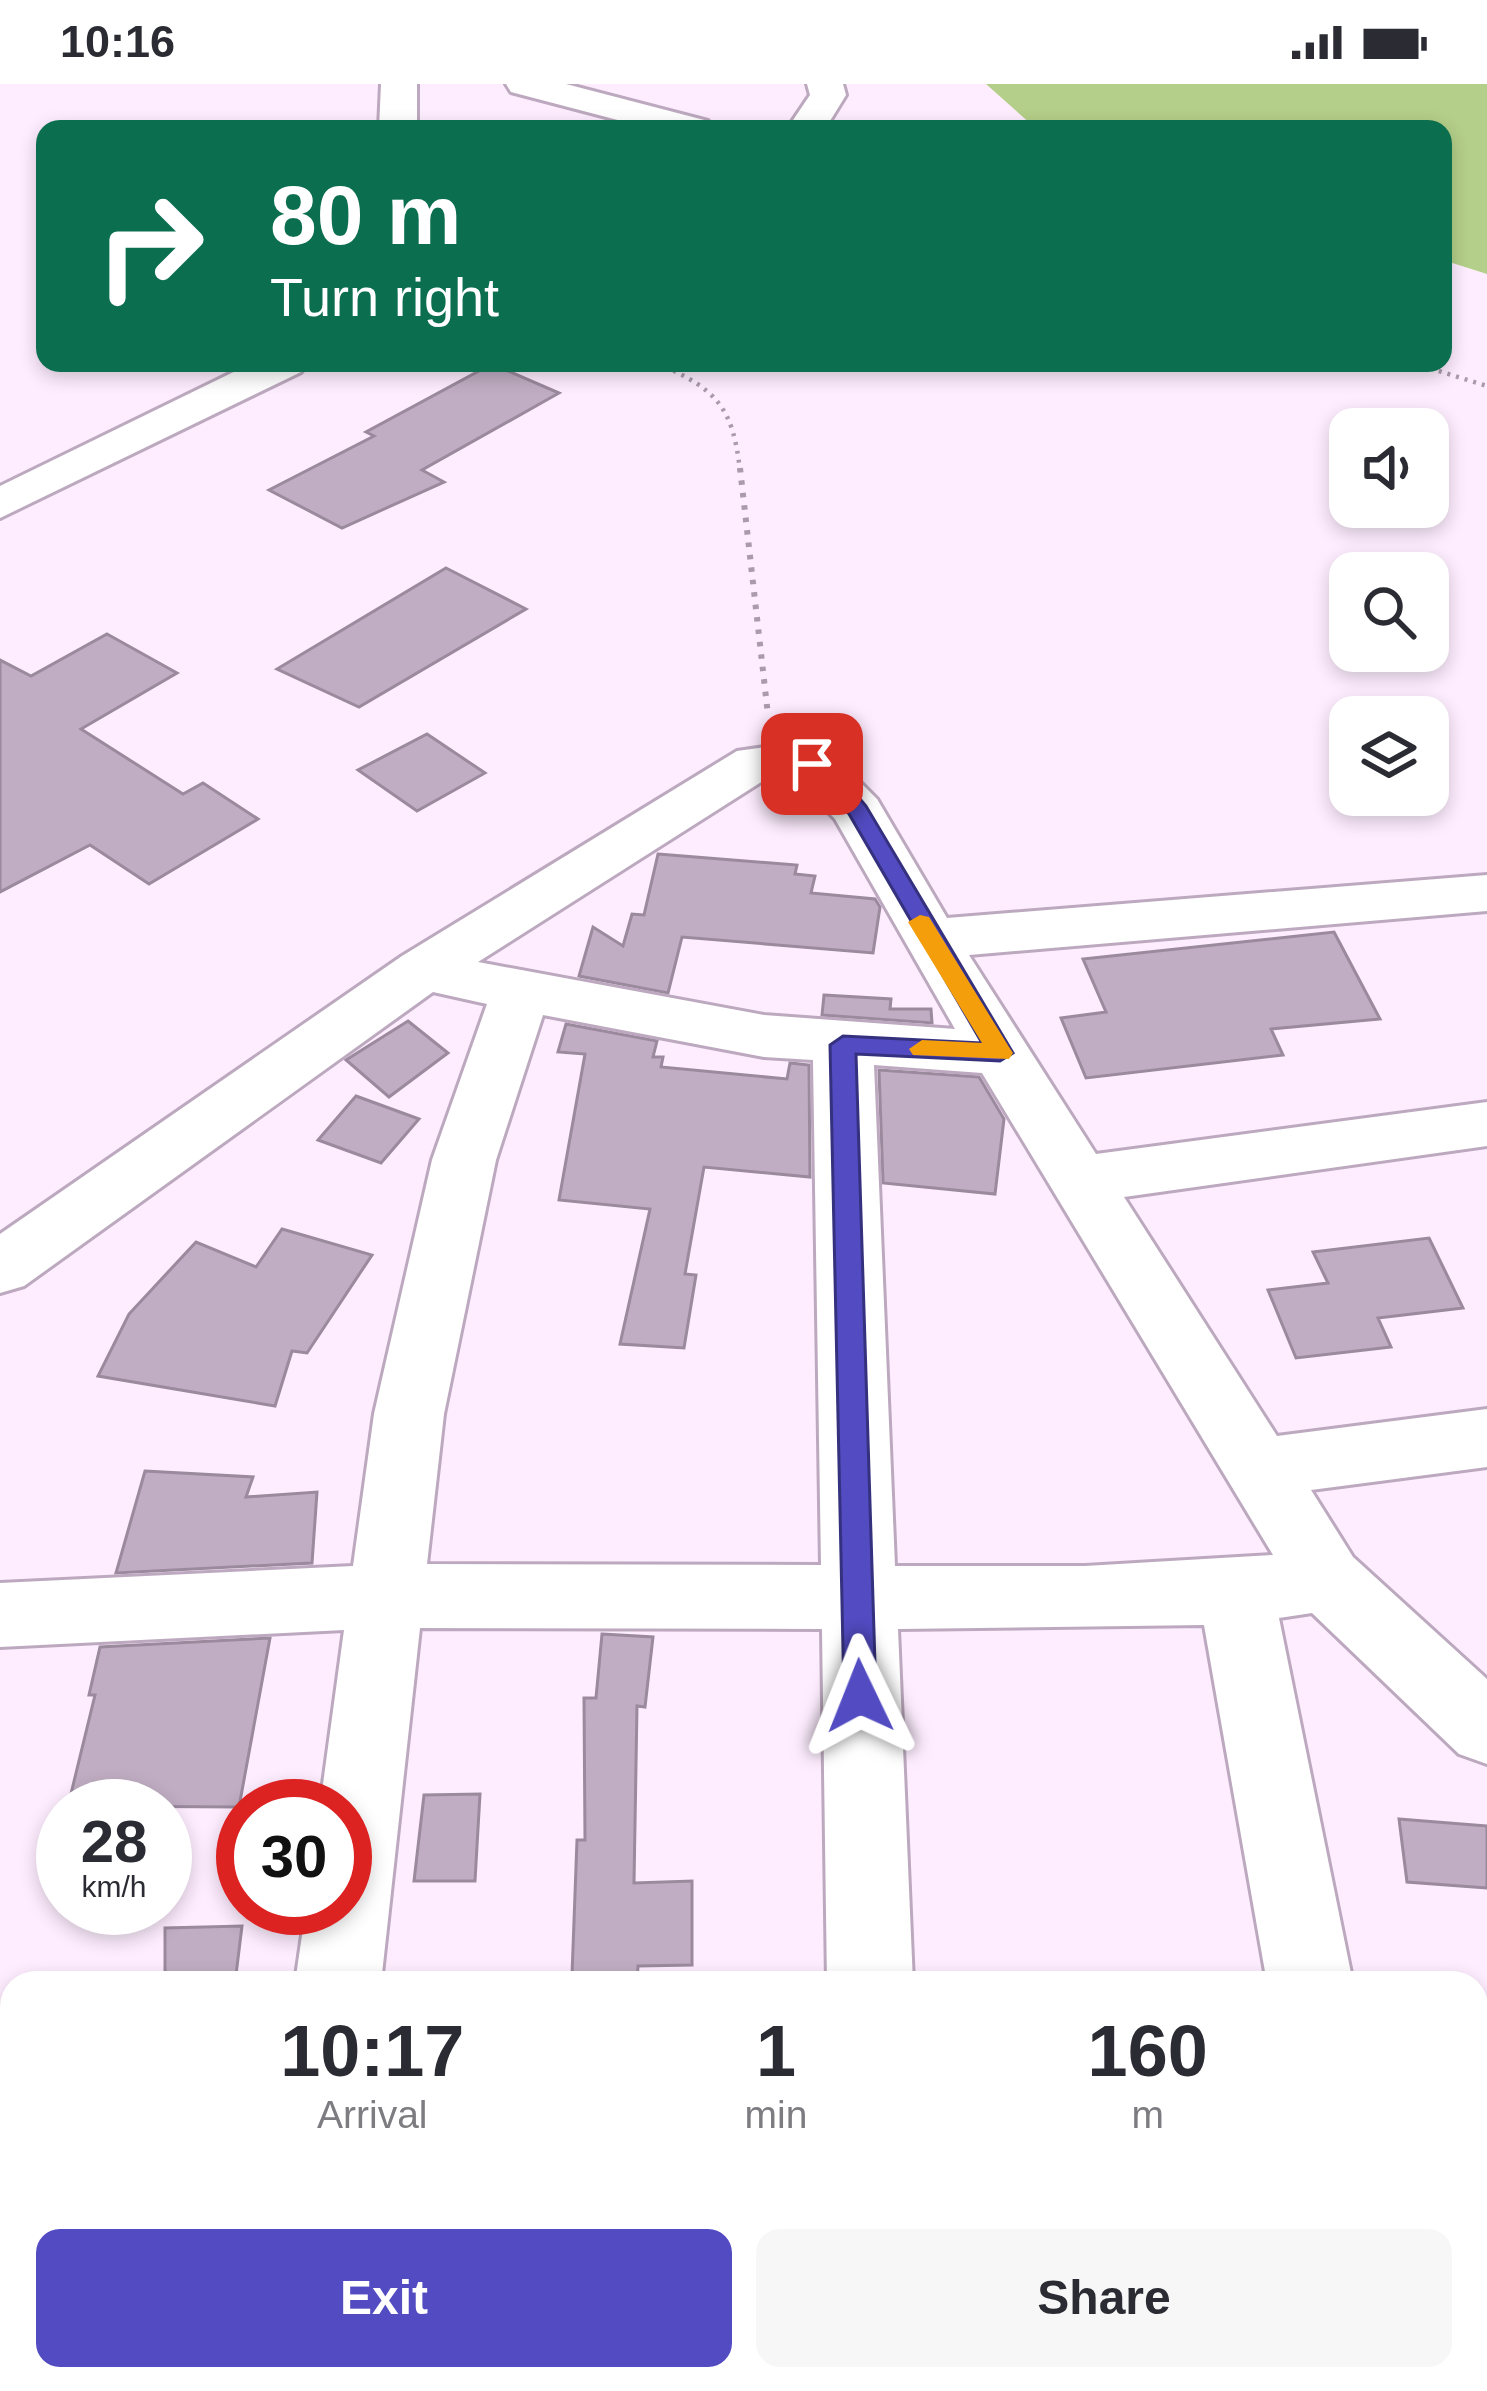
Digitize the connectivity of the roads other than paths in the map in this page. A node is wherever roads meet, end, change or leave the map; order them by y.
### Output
1 (399, 84) edge
2 (524, 84) edge
3 (825, 84) edge
4 (398, 120) edge
5 (661, 120) edge
6 (812, 120) edge
7 (268, 372) edge
8 (0, 504) edge
9 (1487, 893) edge
10 (930, 939) junction
11 (423, 970) junction
12 (521, 991) junction
13 (843, 1045) junction
14 (1000, 1053) junction
15 (1487, 1124) edge
16 (1081, 1179) junction
17 (0, 1268) edge
18 (1487, 1438) edge
19 (1256, 1468) junction
20 (1327, 1580) junction
21 (1236, 1592) junction
22 (384, 1596) junction
23 (856, 1601) junction
24 (0, 1616) edge
25 (1487, 1729) edge
26 (339, 1971) edge
27 (870, 1971) edge
28 (1308, 1971) edge

1 - 4 street
2 - 5 street
3 - 6 street
7 - 8 street
9 - 10 street
10 - 11 street
10 - 14 street
11 - 12 street
11 - 17 street
12 - 13 street
12 - 22 street
13 - 14 street
13 - 23 street
14 - 16 street
15 - 16 street
16 - 19 street
18 - 19 street
19 - 20 street
20 - 21 street
20 - 25 street
21 - 23 street
21 - 28 street
22 - 23 street
22 - 24 street
22 - 26 street
23 - 27 street

